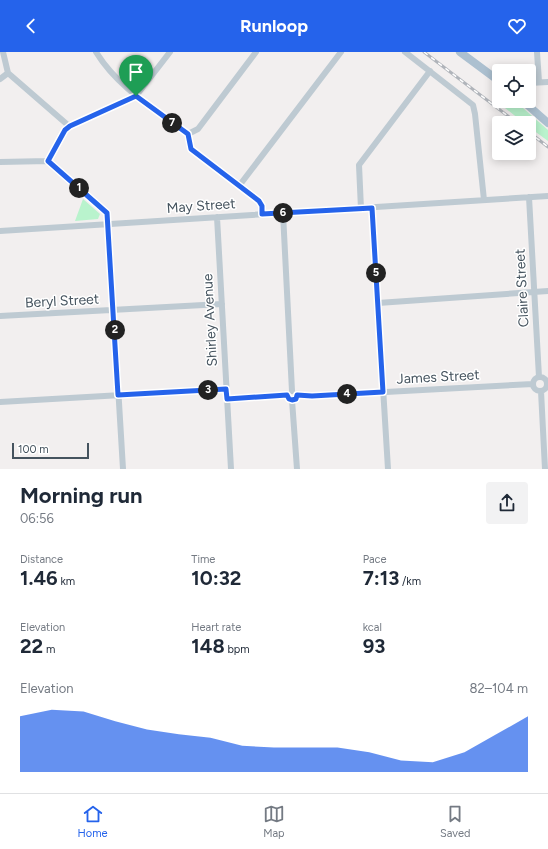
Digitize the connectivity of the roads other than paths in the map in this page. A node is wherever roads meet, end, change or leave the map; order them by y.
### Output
1 (2, 52) edge
2 (96, 52) edge
3 (170, 52) edge
4 (256, 52) edge
5 (341, 52) edge
6 (405, 52) edge
7 (460, 52) edge
8 (537, 52) edge
9 (430, 71) junction
10 (8, 73) junction
11 (492, 76) edge
12 (0, 79) edge
13 (539, 82) joint
14 (548, 82) edge
15 (136, 96) junction
16 (531, 108) edge
17 (548, 123) edge
18 (70, 126) junction
19 (188, 134) junction
20 (48, 161) junction
21 (0, 162) edge
22 (239, 186) junction
23 (548, 196) edge
24 (529, 197) junction
25 (484, 200) junction
26 (372, 208) junction
27 (361, 209) junction
28 (283, 213) junction
29 (262, 214) junction
30 (217, 217) junction
31 (109, 224) junction
32 (0, 232) edge
33 (548, 291) edge
34 (534, 292) junction
35 (378, 303) junction
36 (222, 304) junction
37 (113, 310) junction
38 (0, 316) edge
39 (539, 377) junction
40 (548, 383) edge
41 (533, 384) junction
42 (226, 389) junction
43 (541, 391) junction
44 (383, 392) junction
45 (295, 393) junction
46 (118, 395) junction
47 (287, 395) junction
48 (227, 399) junction
49 (292, 400) junction
50 (0, 402) edge
51 (123, 469) edge
52 (231, 469) edge
53 (297, 469) edge
54 (388, 469) edge
55 (545, 469) edge

1 - 10 street
2 - 15 street
3 - 15 street
4 - 19 street
5 - 22 street
6 - 9 street
7 - 11 main road
8 - 13 street
9 - 25 street
9 - 27 street
10 - 12 street
10 - 18 street
13 - 14 street
15 - 18 street
15 - 19 street
16 - 17 main road
18 - 20 street
19 - 22 street
20 - 21 street
20 - 31 street
22 - 29 street
23 - 24 street, May Street
24 - 25 street, May Street
24 - 34 street, Claire Street
25 - 26 street, May Street
26 - 27 street, May Street
26 - 35 street
27 - 28 street, May Street
28 - 29 street, May Street
28 - 45 street
29 - 30 street, May Street
30 - 31 street, May Street
30 - 36 street, Shirley Avenue
31 - 32 street, May Street
31 - 37 street
33 - 34 street
34 - 35 street
34 - 39 street, Claire Street
35 - 44 street
36 - 37 street, Beryl Street
36 - 42 street, Shirley Avenue
37 - 38 street, Beryl Street
37 - 46 street
39 - 40 street
39 - 41 street
40 - 43 street
41 - 43 street
41 - 44 street, James Street
42 - 46 street
42 - 48 street, Shirley Avenue
43 - 55 street
44 - 45 street, James Street
44 - 54 street
45 - 47 street
45 - 49 street
46 - 50 street
46 - 51 street
47 - 48 street
47 - 49 street
48 - 52 street, Shirley Avenue
49 - 53 street

